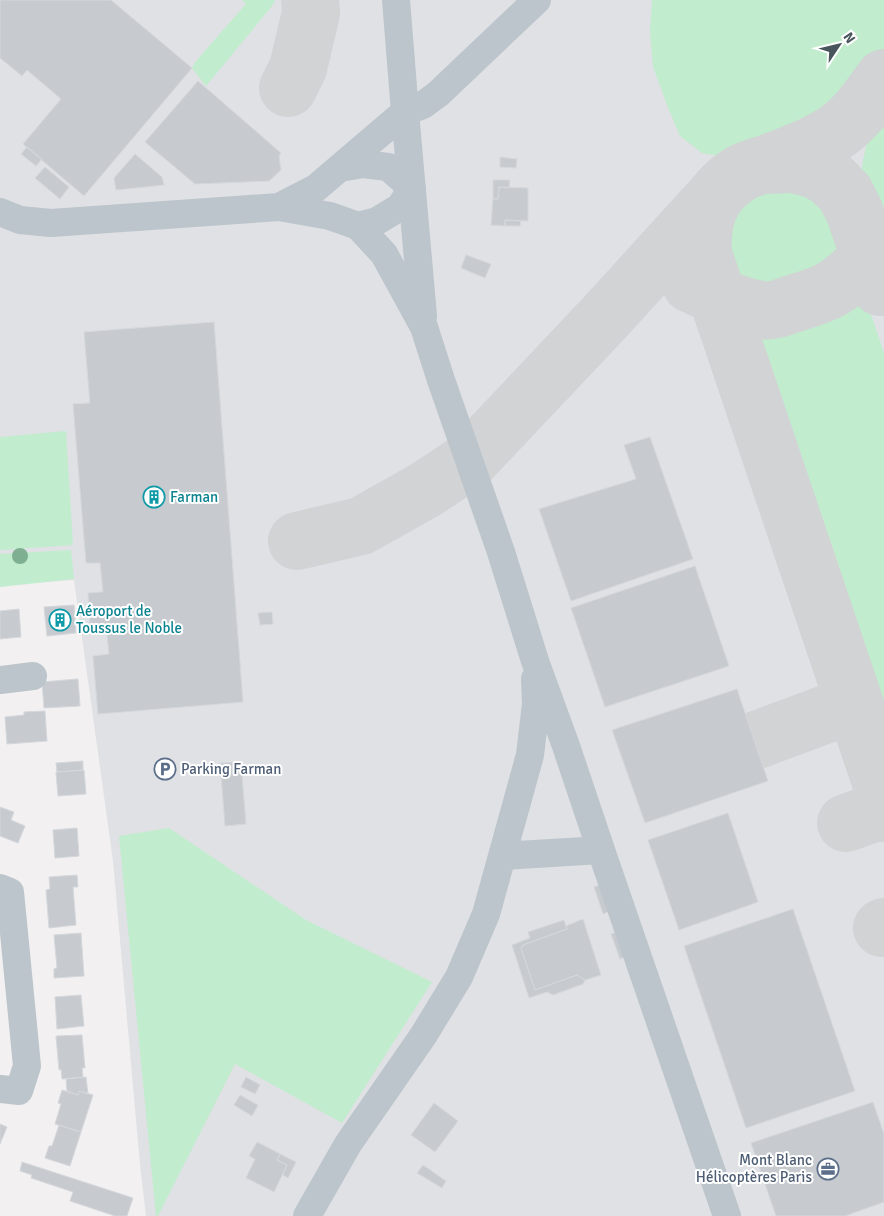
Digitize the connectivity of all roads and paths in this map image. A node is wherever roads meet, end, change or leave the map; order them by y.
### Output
1 (396, 0) edge
2 (537, 0) edge
3 (405, 112) junction
4 (340, 168) junction
5 (412, 188) junction
6 (279, 208) junction
7 (0, 212) edge
8 (358, 226) junction
9 (424, 327) junction
10 (535, 661) junction
11 (33, 676) dead end
12 (0, 680) edge
13 (601, 850) junction
14 (502, 856) junction
15 (0, 888) edge
16 (0, 1089) edge
17 (307, 1216) edge
18 (728, 1216) edge

1 - 3 street
2 - 3 street
3 - 4 street
3 - 5 street
4 - 5 street
4 - 6 street
5 - 8 street
5 - 9 street
6 - 7 street
6 - 8 street
8 - 9 street
9 - 10 street
10 - 13 street
10 - 14 street
11 - 12 street
13 - 14 street
13 - 18 street
14 - 17 street
15 - 16 street

